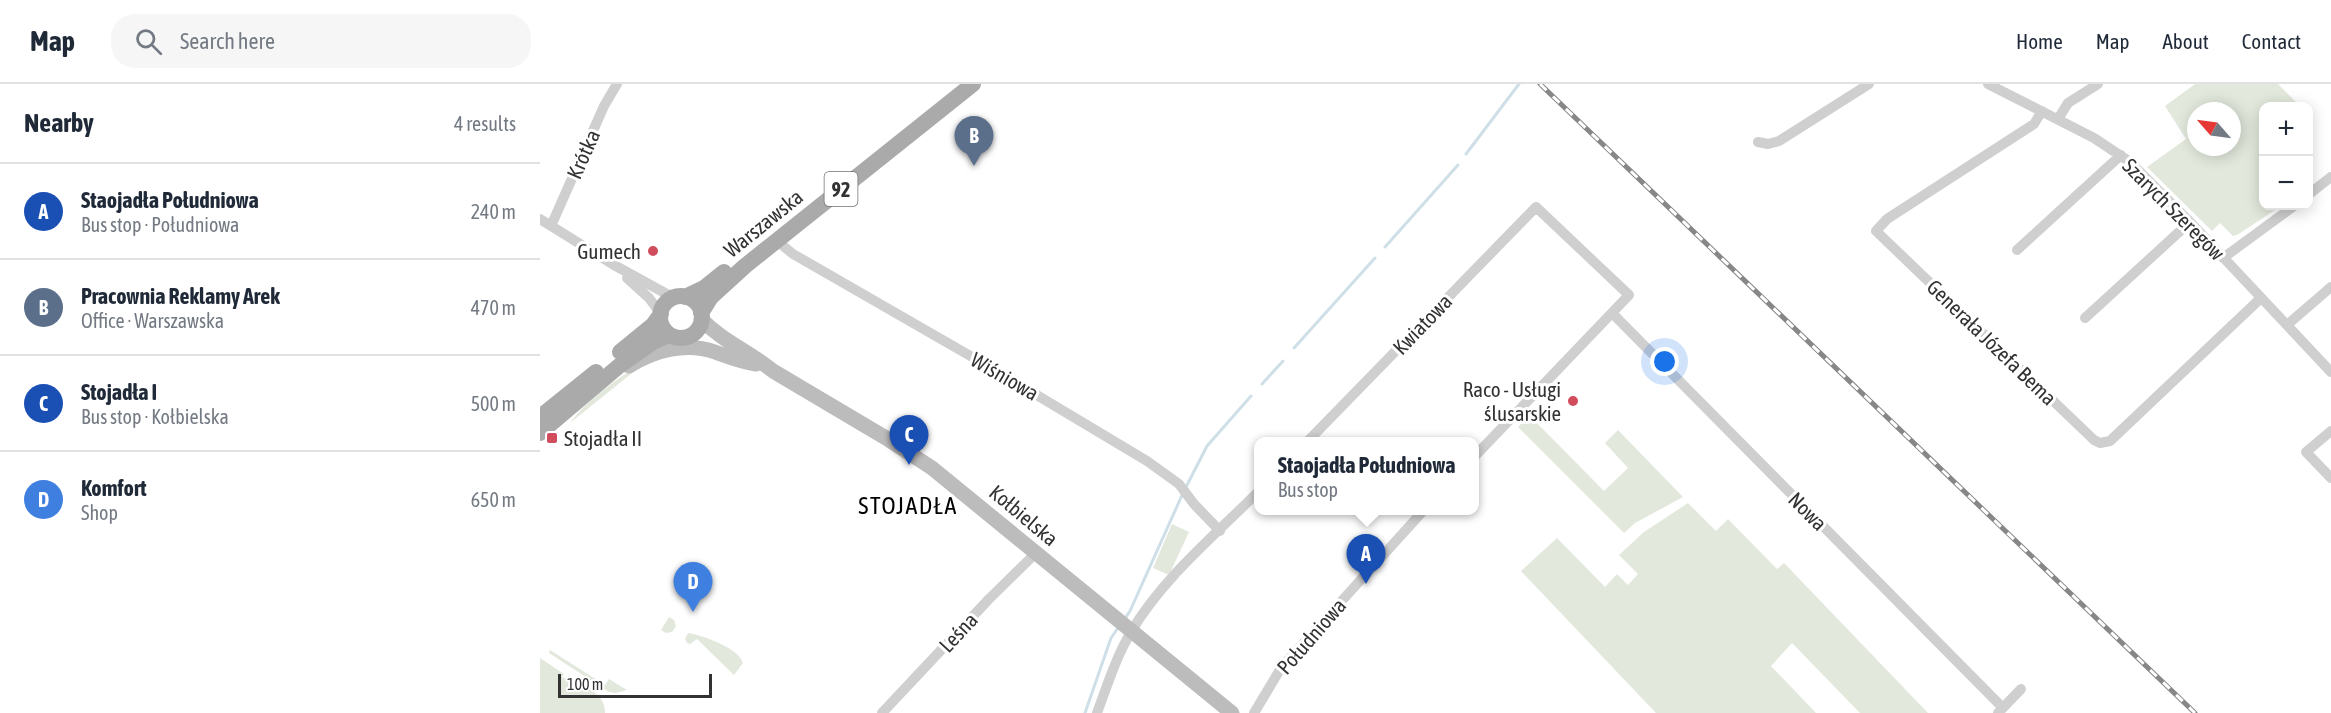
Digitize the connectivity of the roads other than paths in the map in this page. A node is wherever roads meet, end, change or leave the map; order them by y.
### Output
1 (616, 84) edge
2 (959, 84) edge
3 (973, 84) edge
4 (1869, 84) edge
5 (1988, 84) edge
6 (2098, 84) edge
7 (2042, 111) junction
8 (2058, 119) junction
9 (1758, 142) dead end
10 (2121, 155) junction
11 (2331, 177) edge
12 (2313, 191) edge
13 (2289, 210) edge
14 (540, 219) edge
15 (2190, 222) junction
16 (551, 226) junction
17 (776, 240) junction
18 (2017, 250) dead end
19 (2223, 258) junction
20 (614, 265) junction
21 (2331, 287) edge
22 (680, 298) junction
23 (2261, 298) junction
24 (661, 314) junction
25 (1612, 314) junction
26 (701, 316) junction
27 (2085, 318) dead end
28 (2287, 325) junction
29 (669, 334) junction
30 (689, 336) junction
31 (756, 364) junction
32 (773, 371) junction
33 (2331, 372) edge
34 (583, 399) junction
35 (540, 417) edge
36 (2331, 431) edge
37 (540, 433) edge
38 (1311, 437) edge
39 (1479, 452) edge
40 (2331, 478) edge
41 (1254, 496) edge
42 (1419, 515) edge
43 (1220, 531) junction
44 (1036, 553) junction
45 (1125, 626) junction
46 (2021, 689) dead end
47 (2000, 710) edge
48 (882, 713) edge
49 (1097, 713) edge
50 (1232, 713) edge
51 (1254, 713) edge

1 - 16 street, Krótka
2 - 22 main road, Warszawska / 92
3 - 17 main road, Warszawska / 92
4 - 9 street
5 - 7 street, Szarych Szeregów
6 - 8 street
7 - 8 street, Szarych Szeregów
7 - 23 street, Generała Józefa Bema
8 - 10 street, Szarych Szeregów
10 - 15 street, Szarych Szeregów
10 - 18 street
11 - 12 street
13 - 19 street
14 - 16 street
15 - 19 street, Szarych Szeregów
15 - 27 street
16 - 20 street
17 - 26 main road, Warszawska / 92
17 - 43 street, Wiśniowa
19 - 23 street, Szarych Szeregów
20 - 22 street
20 - 24 street
21 - 28 street
22 - 24 main road, 92
22 - 26 main road
23 - 28 street, Szarych Szeregów
24 - 29 main road
24 - 35 main road, 92
25 - 38 street, Kwiatowa
25 - 39 street
25 - 47 street, Nowa
26 - 30 main road, 92
26 - 32 street, Kołbielska
28 - 33 street, Szarych Szeregów
29 - 30 main road
29 - 34 main road
30 - 31 street, Kołbielska
31 - 32 street, Kołbielska
31 - 34 street
32 - 44 street, Kołbielska
34 - 37 main road
36 - 40 street
41 - 43 street
42 - 51 street, Południowa
43 - 45 street
44 - 45 street, Kołbielska
44 - 48 street, Leśna
45 - 49 street
45 - 50 street, Kołbielska
46 - 47 street

